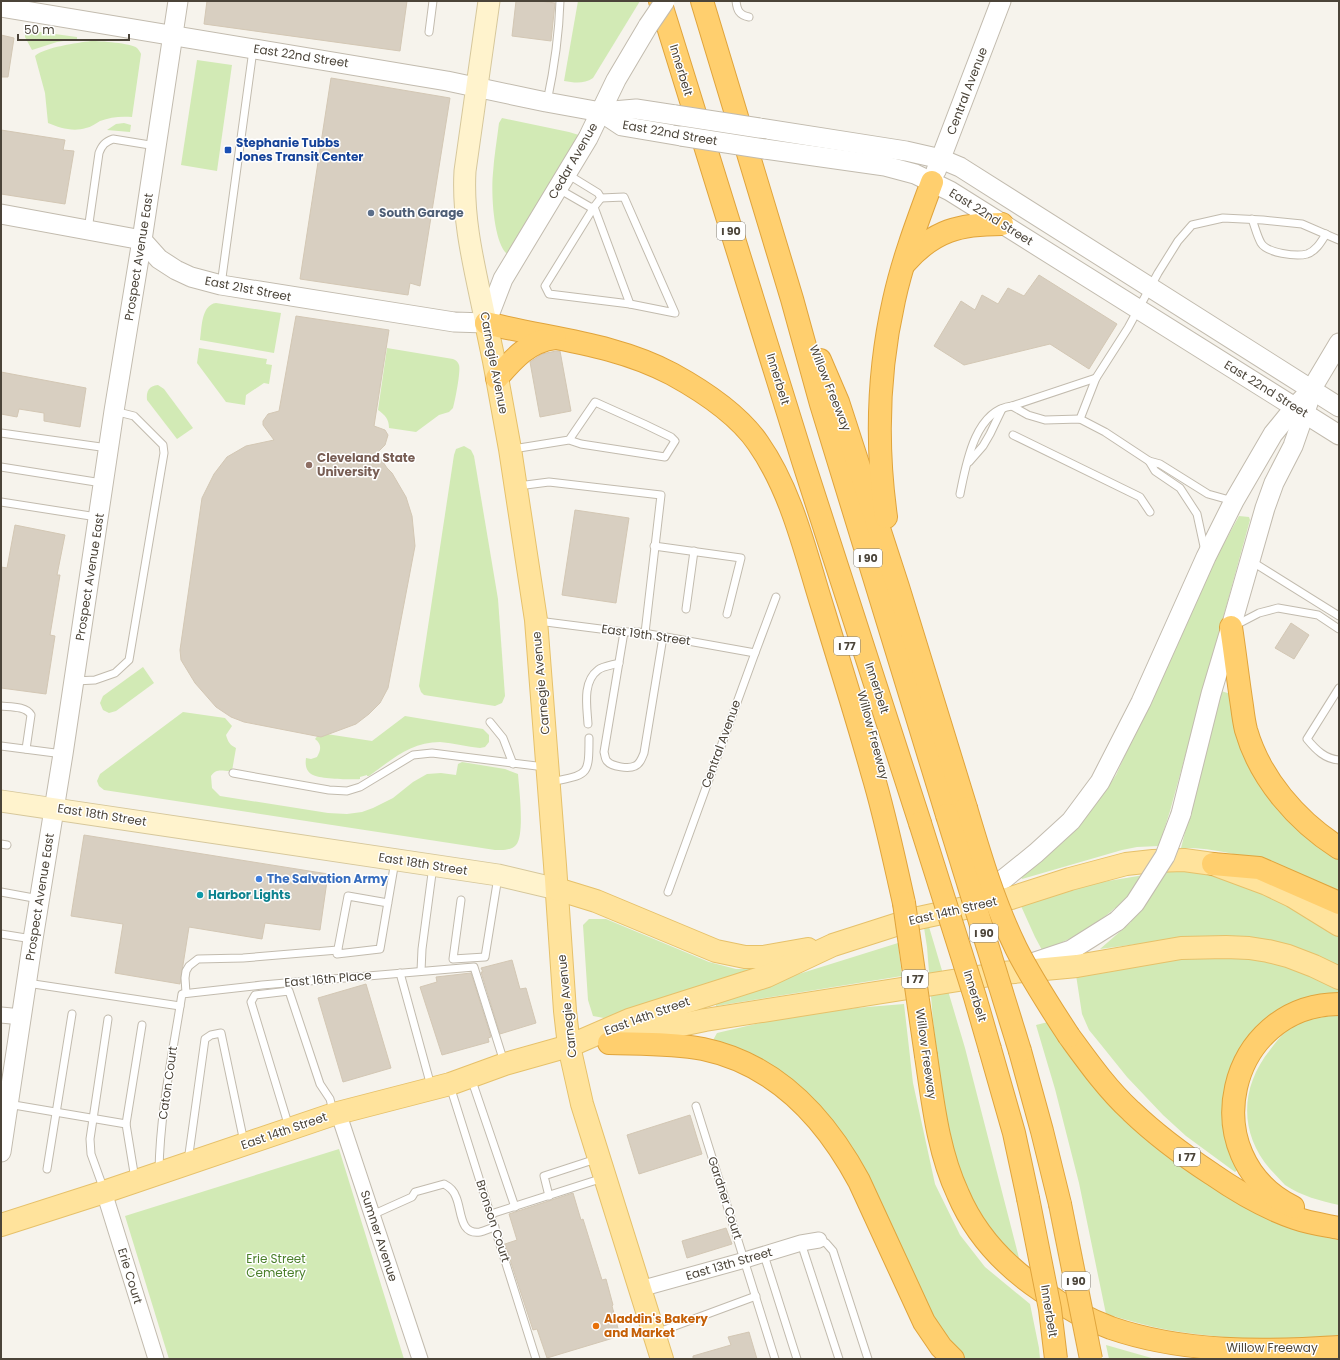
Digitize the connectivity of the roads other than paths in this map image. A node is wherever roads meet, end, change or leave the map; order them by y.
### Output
1 (178, 1) edge
2 (433, 1) edge
3 (489, 1) edge
4 (560, 1) edge
5 (660, 1) edge
6 (665, 1) edge
7 (702, 1) edge
8 (736, 1) edge
9 (1001, 1) edge
10 (1, 7) edge
11 (749, 17) dead end
12 (429, 32) dead end
13 (173, 36) junction
14 (253, 48) junction
15 (477, 87) junction
16 (546, 102) junction
17 (600, 112) junction
18 (156, 146) junction
19 (941, 159) junction
20 (562, 181) junction
21 (932, 182) junction
22 (601, 198) junction
23 (594, 207) junction
24 (1, 214) edge
25 (1252, 219) junction
26 (1002, 224) junction
27 (88, 230) junction
28 (1326, 234) junction
29 (142, 240) junction
30 (1339, 240) edge
31 (903, 265) junction
32 (221, 285) junction
33 (1149, 287) junction
34 (792, 299) junction
35 (630, 304) junction
36 (1139, 309) junction
37 (486, 323) junction
38 (557, 338) junction
39 (1339, 343) edge
40 (498, 378) junction
41 (1096, 378) junction
42 (1311, 390) junction
43 (1012, 406) junction
44 (1003, 407) junction
45 (1339, 407) edge
46 (1299, 410) junction
47 (114, 411) junction
48 (1080, 419) junction
49 (1, 432) edge
50 (1013, 435) dead end
51 (1339, 435) edge
52 (569, 440) junction
53 (109, 448) junction
54 (510, 449) junction
55 (803, 460) junction
56 (1149, 461) junction
57 (966, 466) junction
58 (1, 467) edge
59 (104, 483) junction
60 (516, 486) junction
61 (960, 494) dead end
62 (1234, 501) junction
63 (1, 502) edge
64 (1150, 512) dead end
65 (99, 517) junction
66 (654, 546) junction
67 (694, 551) junction
68 (1206, 558) junction
69 (1249, 561) junction
70 (898, 587) junction
71 (776, 597) dead end
72 (686, 609) dead end
73 (727, 614) dead end
74 (1339, 616) edge
75 (536, 620) junction
76 (1231, 627) junction
77 (1339, 629) edge
78 (624, 632) junction
79 (645, 633) junction
80 (663, 637) junction
81 (754, 653) junction
82 (619, 663) junction
83 (74, 681) junction
84 (1339, 688) edge
85 (1, 706) edge
86 (490, 722) dead end
87 (588, 724) dead end
88 (589, 738) dead end
89 (1, 746) edge
90 (26, 749) junction
91 (63, 754) junction
92 (1339, 760) edge
93 (513, 764) junction
94 (233, 773) dead end
95 (548, 775) junction
96 (1, 800) edge
97 (54, 808) junction
98 (956, 811) junction
99 (892, 833) junction
100 (1339, 848) edge
101 (395, 859) junction
102 (1213, 864) junction
103 (433, 865) junction
104 (498, 875) junction
105 (557, 888) junction
106 (1, 892) edge
107 (668, 892) dead end
108 (40, 899) junction
109 (461, 900) dead end
110 (388, 903) junction
111 (1339, 903) edge
112 (909, 911) junction
113 (1339, 925) edge
114 (1, 934) edge
115 (33, 939) junction
116 (833, 945) junction
117 (338, 950) junction
118 (453, 959) junction
119 (451, 969) junction
120 (421, 972) junction
121 (400, 973) junction
122 (1003, 973) junction
123 (1339, 978) edge
124 (26, 983) junction
125 (184, 994) junction
126 (1339, 1004) edge
127 (180, 1006) junction
128 (72, 1014) dead end
129 (1, 1015) edge
130 (22, 1017) junction
131 (108, 1019) dead end
132 (142, 1025) dead end
133 (609, 1043) junction
134 (569, 1046) junction
135 (505, 1064) junction
136 (470, 1076) junction
137 (441, 1086) junction
138 (8, 1104) junction
139 (696, 1106) dead end
140 (57, 1112) junction
141 (336, 1113) junction
142 (93, 1118) junction
143 (126, 1124) junction
144 (290, 1129) junction
145 (245, 1144) junction
146 (1, 1152) edge
147 (188, 1163) junction
148 (603, 1168) junction
149 (47, 1169) dead end
150 (159, 1173) junction
151 (135, 1181) junction
152 (104, 1192) junction
153 (549, 1196) junction
154 (515, 1207) junction
155 (490, 1214) junction
156 (372, 1215) junction
157 (1, 1225) edge
158 (495, 1227) junction
159 (1339, 1227) edge
160 (819, 1240) joint
161 (801, 1243) junction
162 (764, 1255) junction
163 (745, 1260) junction
164 (640, 1290) junction
165 (756, 1296) junction
166 (654, 1333) junction
167 (1339, 1347) edge
168 (1339, 1353) edge
169 (156, 1359) edge
170 (420, 1359) edge
171 (536, 1359) edge
172 (662, 1359) edge
173 (775, 1359) edge
174 (797, 1359) edge
175 (839, 1359) edge
176 (868, 1359) edge
177 (953, 1359) edge
178 (1056, 1359) edge
179 (1091, 1359) edge
180 (1314, 1359) edge

1 - 13 street, Prospect Avenue East
2 - 12 lane
3 - 15 main road, Carnegie Avenue
4 - 16 lane
5 - 55 highway, Innerbelt / I 90
6 - 17 street, Cedar Avenue, bridge
7 - 34 highway, I 90
8 - 11 lane
9 - 19 street, Central Avenue
10 - 13 street, East 22nd Street
13 - 14 street, East 22nd Street
13 - 18 street, Prospect Avenue East
14 - 15 street, East 22nd Street
14 - 32 lane
15 - 16 street, East 22nd Street
15 - 37 main road, Carnegie Avenue
16 - 17 street, East 22nd Street
17 - 19 street, East 22nd Street, bridge
17 - 20 street, Cedar Avenue
17 - 21 street, East 22nd Street, bridge
18 - 27 lane
18 - 29 street, Prospect Avenue East
19 - 21 street, Central Avenue
19 - 33 street, East 22nd Street
20 - 22 lane
20 - 23 lane
20 - 37 street, Cedar Avenue
21 - 26 street, East 22nd Street
21 - 31 highway
22 - 23 lane
22 - 35 lane
23 - 35 lane
23 - 35 lane
24 - 27 street
25 - 28 lane
25 - 28 lane
25 - 33 lane
26 - 31 highway
26 - 36 street, East 22nd Street
27 - 29 street
28 - 30 lane
29 - 32 street, East 21st Street
29 - 47 street, Prospect Avenue East
31 - 70 highway
32 - 37 street, East 21st Street
33 - 36 lane
33 - 42 street, East 22nd Street
34 - 70 highway, Willow Freeway / I 77
34 - 98 highway, I 90
36 - 41 lane
36 - 46 street, East 22nd Street
37 - 38 highway
37 - 40 main road, Carnegie Avenue
38 - 40 highway
38 - 99 highway
39 - 42 street
40 - 54 main road, Carnegie Avenue
41 - 43 lane
41 - 48 lane
42 - 45 street, East 22nd Street
42 - 46 street
43 - 44 lane
43 - 48 lane
44 - 57 lane
44 - 57 lane
46 - 51 street, East 22nd Street
46 - 62 street
46 - 69 street
47 - 53 street, Prospect Avenue East
47 - 83 lane
48 - 56 lane
49 - 53 lane
50 - 64 lane
52 - 52 lane
52 - 54 lane
53 - 59 street, Prospect Avenue East
54 - 60 main road, Carnegie Avenue
55 - 99 highway, Willow Freeway / I 77
55 - 178 highway, Innerbelt / I 90, bridge
56 - 62 lane
56 - 68 lane
57 - 61 lane
58 - 59 lane
59 - 65 street, Prospect Avenue East
60 - 66 lane
60 - 75 main road, Carnegie Avenue
62 - 68 street
63 - 65 lane
65 - 83 street, Prospect Avenue East
66 - 67 lane
66 - 79 lane
67 - 72 lane
67 - 73 lane
68 - 112 street
69 - 74 lane
69 - 76 street
70 - 98 highway, Willow Freeway / I 77
71 - 81 lane, Central Avenue
75 - 78 lane, East 19th Street
75 - 95 main road, Carnegie Avenue
76 - 77 lane
76 - 100 highway
76 - 122 street, bridge
78 - 79 lane, East 19th Street
78 - 82 lane
79 - 80 lane, East 19th Street
80 - 81 lane, East 19th Street
80 - 82 lane
81 - 107 lane, Central Avenue
82 - 87 lane
83 - 91 street, Prospect Avenue East
84 - 92 lane
85 - 90 lane
86 - 93 lane
88 - 95 lane
89 - 90 lane
90 - 91 lane
91 - 97 street, Prospect Avenue East
93 - 94 lane
93 - 95 lane
95 - 105 main road, Carnegie Avenue
96 - 97 main road, East 18th Street
97 - 101 main road, East 18th Street
97 - 108 street, Prospect Avenue East
98 - 159 highway, Willow Freeway / I 77, bridge
98 - 179 highway, I 90, bridge
99 - 112 highway, Willow Freeway
101 - 103 main road, East 18th Street
101 - 110 lane
102 - 111 highway
102 - 112 main road, East 14th Street
102 - 113 main road, East 14th Street
103 - 104 main road, East 18th Street
103 - 120 lane
104 - 105 main road, East 18th Street
104 - 118 lane
105 - 116 main road, East 18th Street
105 - 134 main road, Carnegie Avenue
106 - 108 lane
108 - 115 street, Prospect Avenue East
109 - 118 lane
110 - 117 lane, Caton Court
110 - 117 lane
112 - 116 main road, East 14th Street
112 - 167 highway, Willow Freeway / I 77, bridge
114 - 115 lane
115 - 124 street, Prospect Avenue East
116 - 134 main road, East 14th Street
117 - 125 lane, Caton Court
118 - 119 lane
119 - 120 lane, East 16th Place
119 - 135 lane, East 16th Place
120 - 121 lane, East 16th Place
121 - 125 lane, East 16th Place
121 - 137 lane, Bronson Court
122 - 123 main road, East 14th Street
122 - 133 main road, East 14th Street
124 - 127 lane
124 - 130 street, Prospect Avenue East
125 - 127 lane, Caton Court
126 - 159 highway
127 - 150 lane, Caton Court
128 - 140 lane
129 - 130 street
130 - 138 street, Prospect Avenue East
131 - 142 lane
132 - 143 lane
133 - 134 main road, East 14th Street
133 - 177 highway
134 - 135 main road, East 14th Street
134 - 148 main road, Carnegie Avenue
135 - 136 main road, East 14th Street
136 - 137 main road, East 14th Street
136 - 154 lane
137 - 141 main road, East 14th Street
137 - 155 lane, Bronson Court
138 - 140 lane
138 - 146 street, Prospect Avenue East
139 - 163 lane, Gardner Court
140 - 142 lane
140 - 149 lane
141 - 144 main road, East 14th Street
141 - 144 lane
141 - 156 street, Sumner Avenue
142 - 143 lane
142 - 152 lane
143 - 151 lane
144 - 145 main road, East 14th Street
145 - 147 main road, East 14th Street
145 - 147 lane
147 - 150 main road, East 14th Street
148 - 153 lane
148 - 153 lane
148 - 164 main road, Carnegie Avenue
150 - 151 main road, East 14th Street
151 - 152 main road, East 14th Street
152 - 157 main road, East 14th Street
152 - 169 street, Erie Court
153 - 154 lane
154 - 155 lane
155 - 158 lane, Bronson Court
156 - 158 lane
156 - 170 street, Sumner Avenue
158 - 171 lane, Bronson Court
160 - 161 street, East 13th Street
160 - 176 lane
161 - 162 street, East 13th Street
161 - 175 lane
162 - 163 street, East 13th Street
162 - 174 lane
163 - 164 street, East 13th Street
163 - 165 lane, Gardner Court
164 - 166 main road, Carnegie Avenue
165 - 166 lane
165 - 173 lane, Gardner Court
166 - 172 main road, Carnegie Avenue
168 - 180 highway

